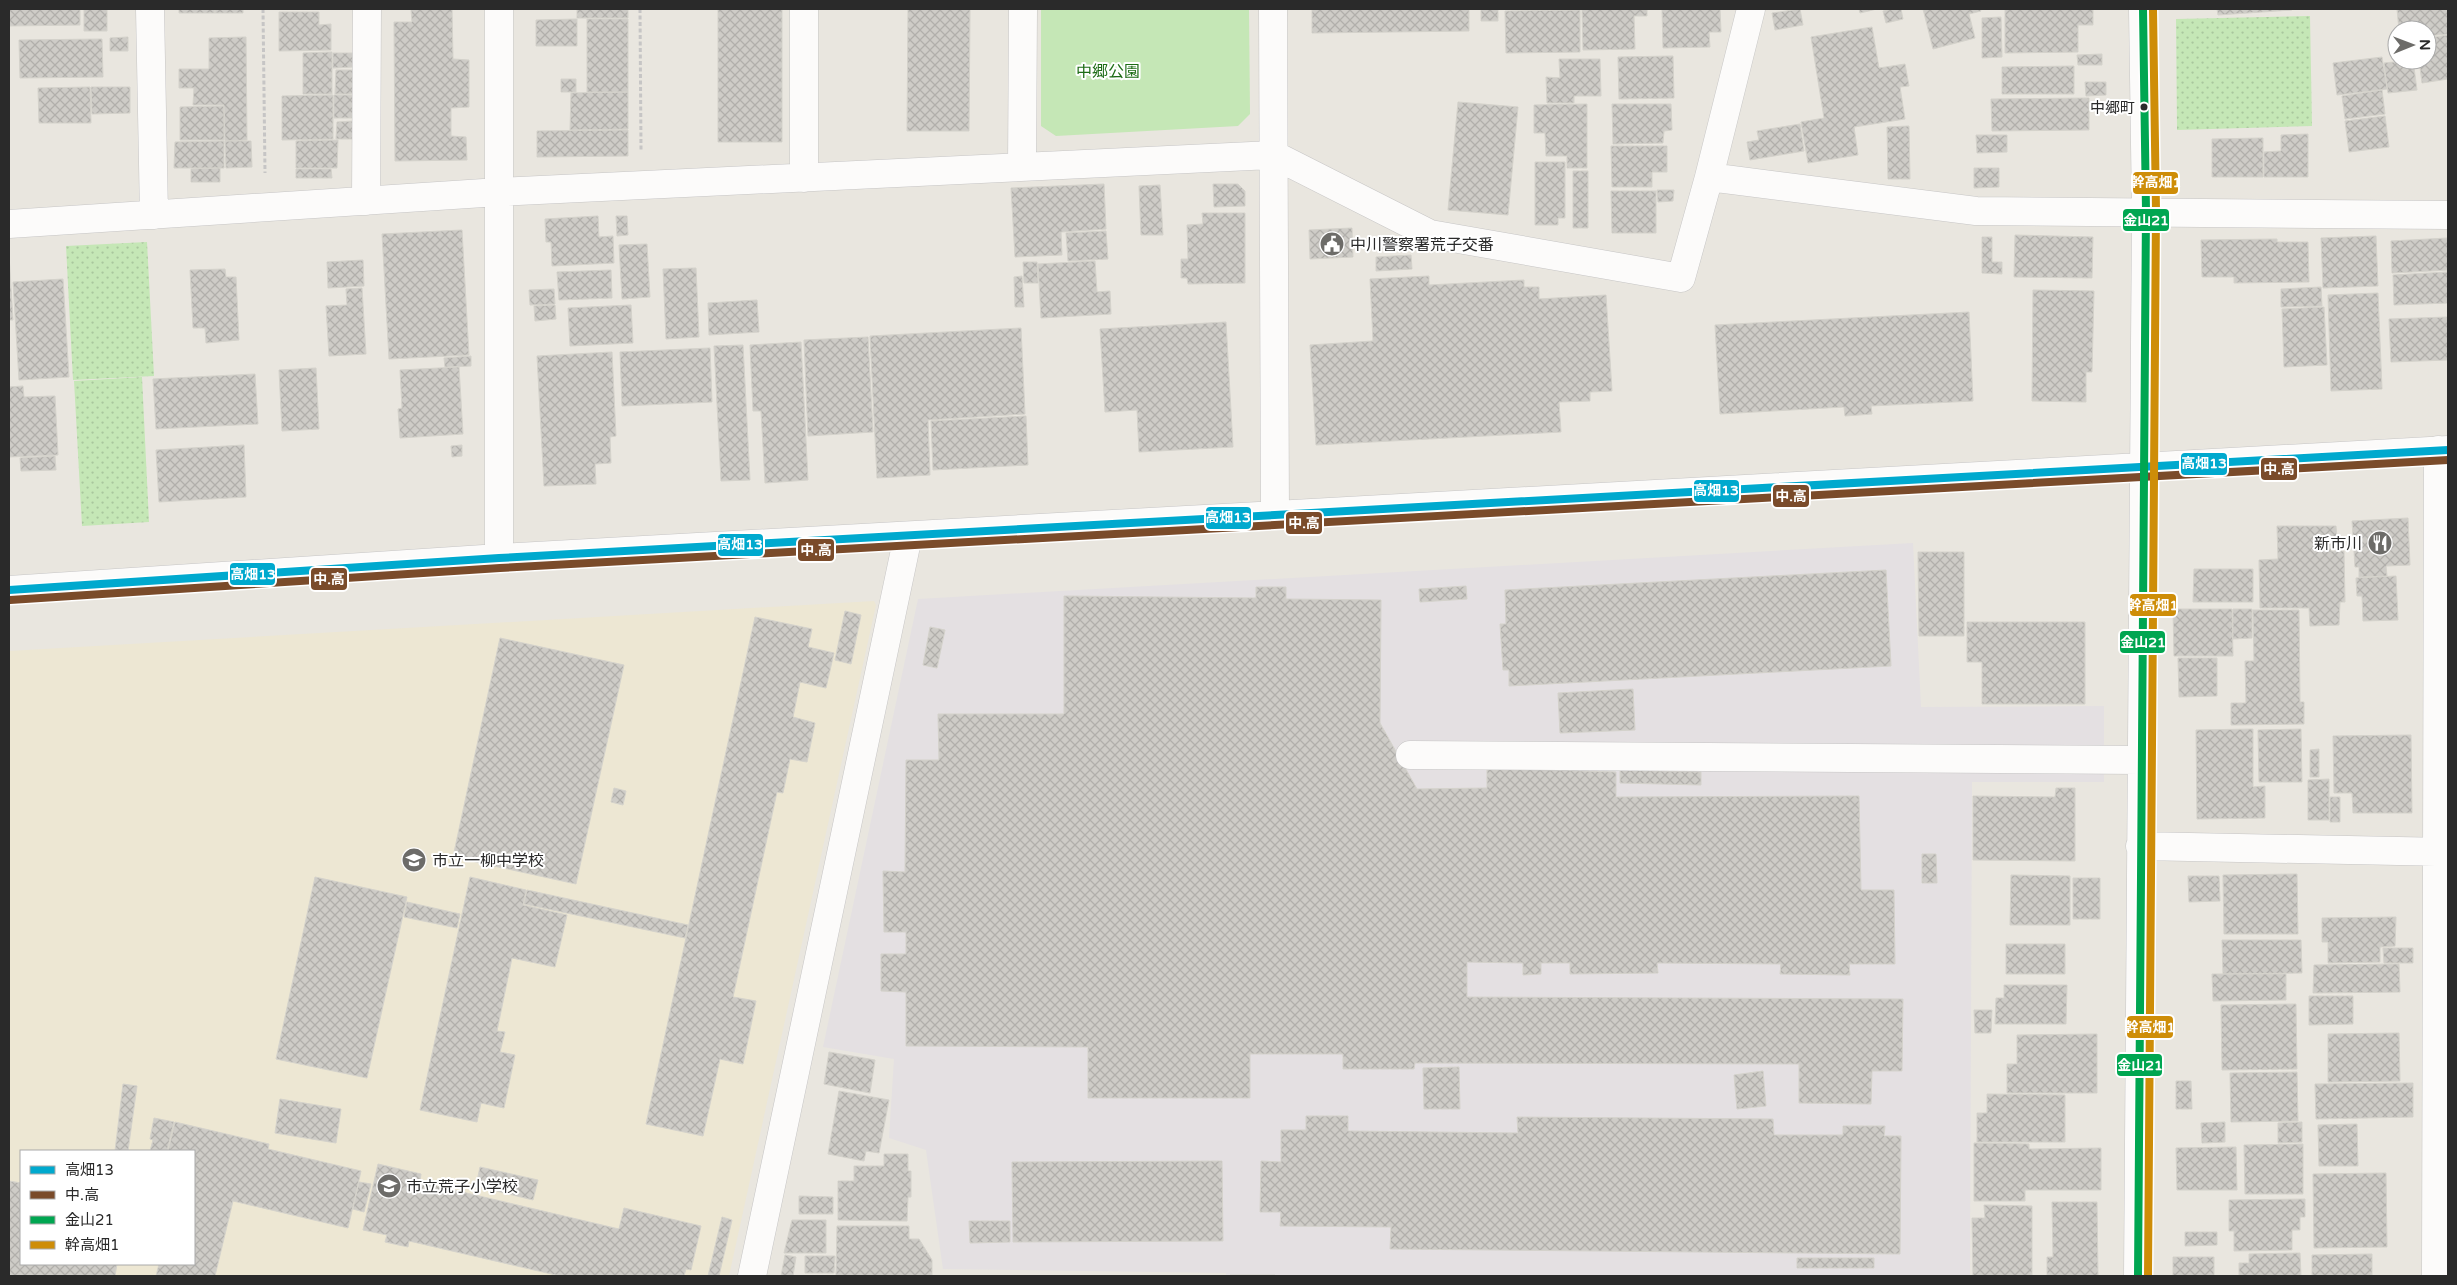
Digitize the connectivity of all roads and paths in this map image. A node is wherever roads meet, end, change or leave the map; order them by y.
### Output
1 (150, 9) edge
2 (263, 9) edge
3 (367, 9) edge
4 (499, 9) edge
5 (640, 9) edge
6 (804, 9) edge
7 (1023, 9) edge
8 (1273, 9) edge
9 (1751, 9) edge
10 (2143, 9) edge
11 (1274, 155) junction
12 (1022, 167) junction
13 (1709, 177) junction
14 (804, 178) junction
15 (641, 186) junction
16 (499, 192) junction
17 (366, 201) junction
18 (265, 208) junction
19 (2146, 211) junction
20 (2448, 214) edge
21 (154, 215) junction
22 (9, 224) edge
23 (2443, 450) edge
24 (2142, 468) junction
25 (1275, 515) junction
26 (908, 536) junction
27 (499, 558) junction
28 (9, 590) edge
29 (1410, 755) dead end
30 (2140, 760) junction
31 (2140, 846) junction
32 (2443, 852) edge
33 (752, 1276) edge
34 (2138, 1276) edge
35 (2436, 1276) edge

1 - 21 street
2 - 18 path
3 - 17 street
4 - 16 street
5 - 15 path
6 - 14 street
7 - 12 street
8 - 11 street
9 - 13 street
10 - 19 street
11 - 12 street
11 - 13 street
11 - 25 street
12 - 14 street
13 - 19 street
14 - 15 street
15 - 16 street
16 - 17 street
16 - 27 street
17 - 18 street
18 - 21 street
19 - 20 street
19 - 24 street
21 - 22 street
23 - 24 street
23 - 32 street
24 - 25 street
24 - 30 street
25 - 26 street
26 - 27 street
26 - 33 street
27 - 28 street
29 - 30 street
30 - 31 street
31 - 32 street
31 - 34 street
32 - 35 street

